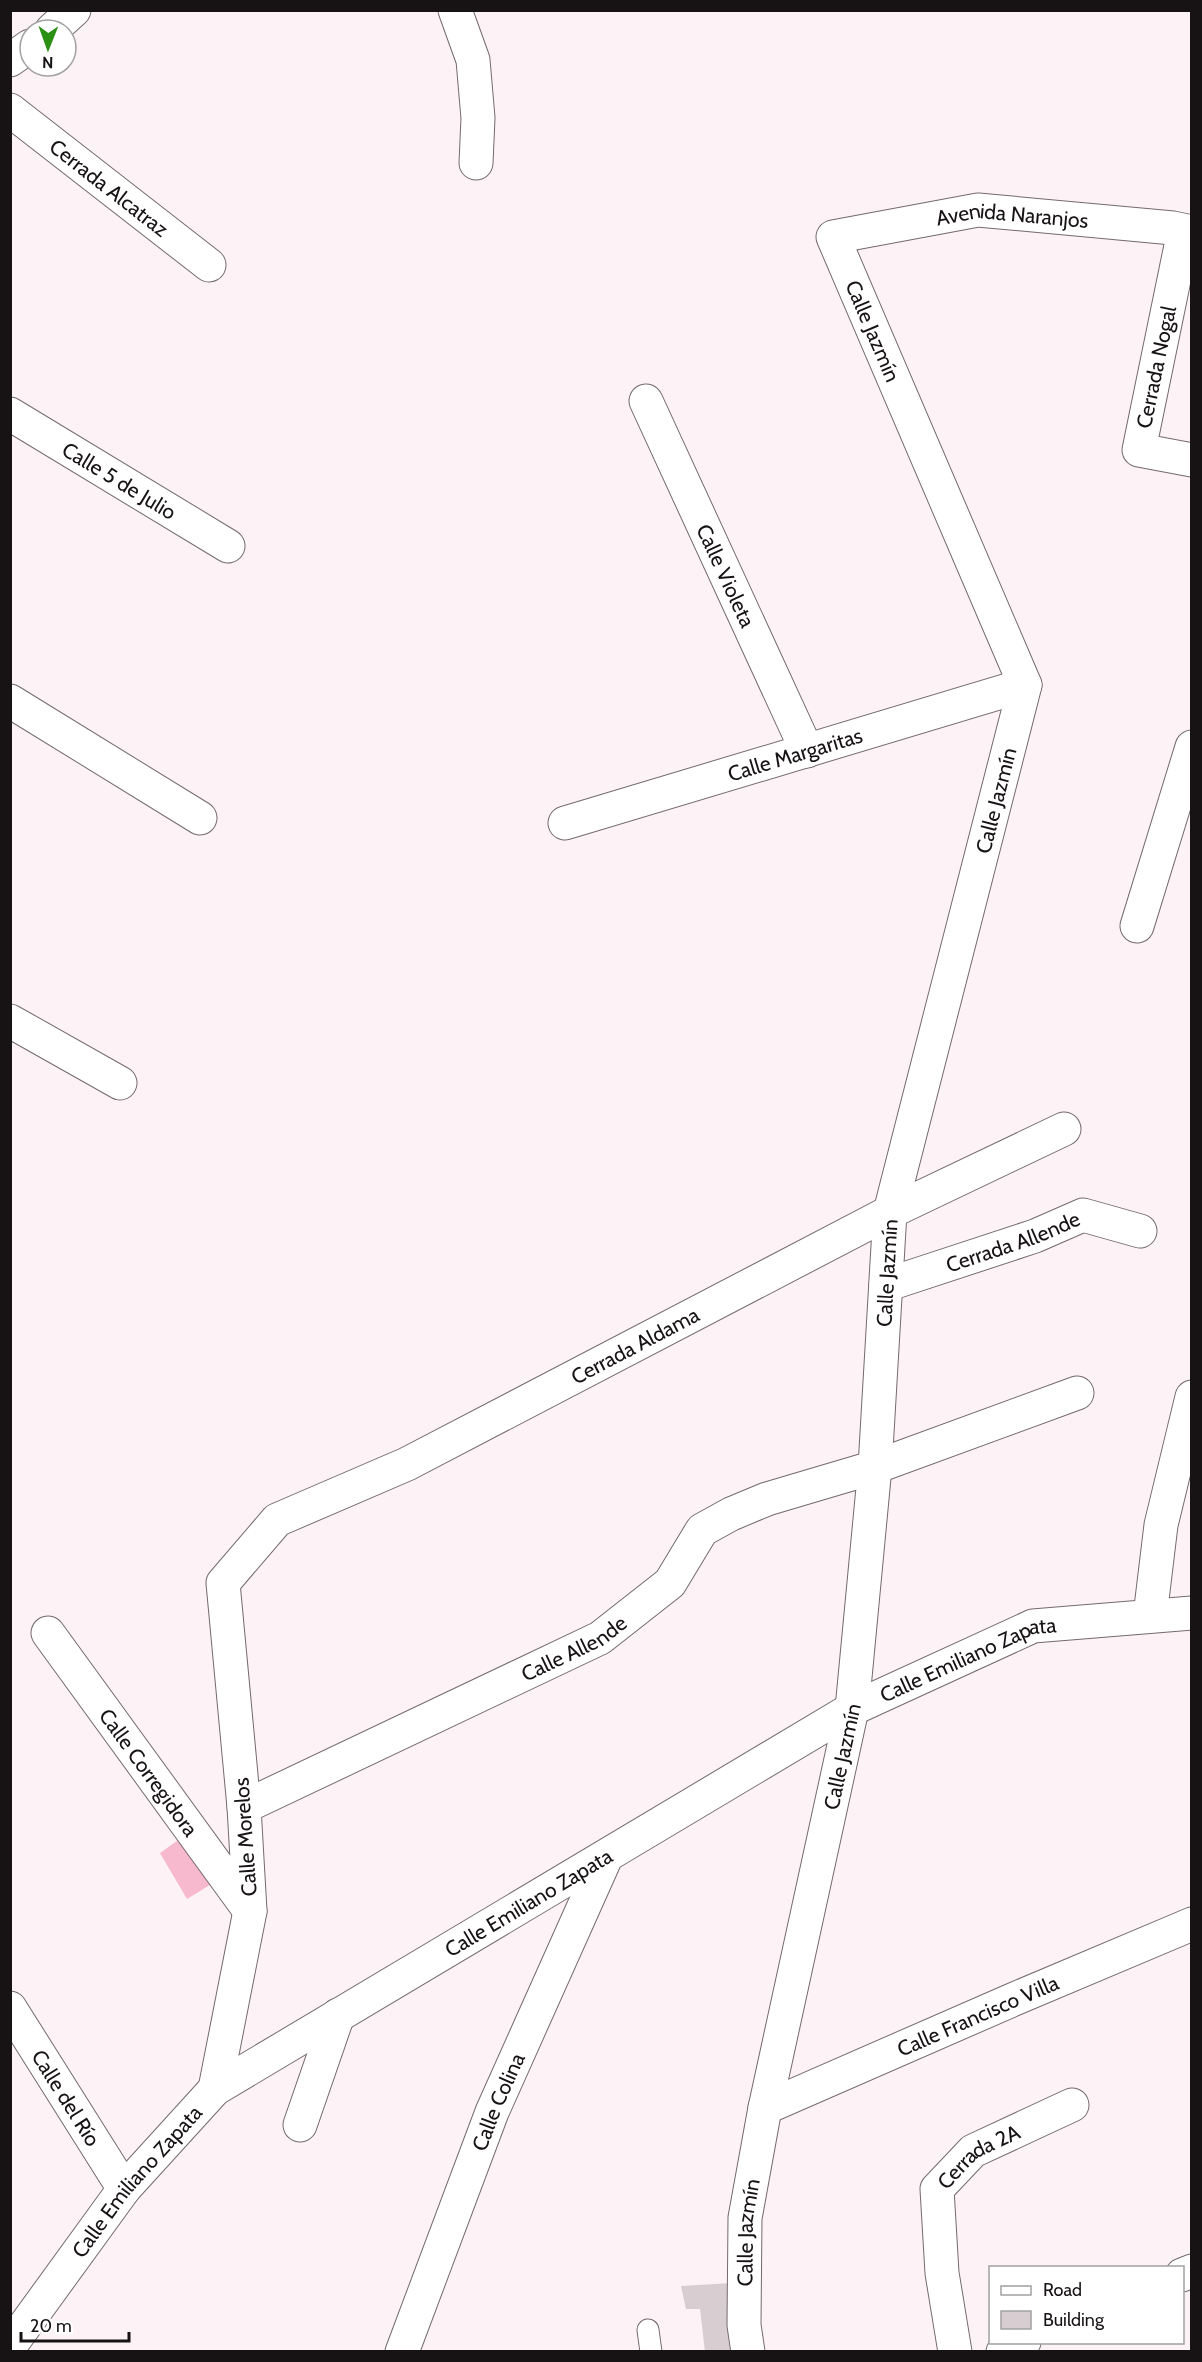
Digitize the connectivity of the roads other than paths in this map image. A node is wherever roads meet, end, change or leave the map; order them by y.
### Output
1 (454, 10) edge
2 (10, 110) edge
3 (476, 163) dead end
4 (1188, 232) edge
5 (833, 237) joint
6 (209, 265) dead end
7 (646, 401) dead end
8 (10, 414) edge
9 (1191, 460) edge
10 (228, 546) dead end
11 (1025, 685) junction
12 (10, 701) edge
13 (1191, 747) edge
14 (807, 751) junction
15 (200, 818) dead end
16 (565, 824) dead end
17 (1137, 926) dead end
18 (10, 1021) edge
19 (120, 1083) dead end
20 (1064, 1129) dead end
21 (890, 1212) junction
22 (1140, 1230) dead end
23 (885, 1285) junction
24 (1077, 1394) dead end
25 (1191, 1397) edge
26 (876, 1467) junction
27 (223, 1583) joint
28 (1191, 1613) edge
29 (1150, 1616) junction
30 (48, 1633) dead end
31 (852, 1709) junction
32 (244, 1807) junction
33 (606, 1857) junction
34 (250, 1911) junction
35 (1191, 1924) edge
36 (10, 2008) edge
37 (338, 2015) junction
38 (215, 2089) junction
39 (1072, 2105) dead end
40 (765, 2108) junction
41 (300, 2125) dead end
42 (124, 2189) junction
43 (648, 2330) dead end
44 (1022, 2344) edge
45 (10, 2346) edge
46 (402, 2352) edge
47 (651, 2352) edge
48 (748, 2352) edge
49 (955, 2352) edge
50 (1003, 2352) edge

1 - 3 street
2 - 6 street, Cerrada Alcatraz
4 - 5 street, Avenida Naranjos
4 - 9 street, Cerrada Nogal
5 - 11 street, Calle Jazmín
7 - 14 street, Calle Violeta
8 - 10 street, Calle 5 de Julio
11 - 14 street, Calle Margaritas
11 - 21 street, Calle Jazmín
12 - 15 street
13 - 17 street
14 - 16 street, Calle Margaritas
18 - 19 street
20 - 21 street, Cerrada Aldama
21 - 23 street, Calle Jazmín
21 - 27 street, Cerrada Aldama
22 - 23 street, Cerrada Allende
23 - 26 street, Calle Jazmín
24 - 26 street
25 - 29 street
26 - 31 street, Calle Jazmín
26 - 32 street, Calle Allende
27 - 32 street, Calle Morelos
28 - 29 street, Calle Emiliano Zapata
29 - 31 street, Calle Emiliano Zapata
30 - 34 street, Calle Corregidora
31 - 33 street, Calle Emiliano Zapata
31 - 40 street, Calle Jazmín
32 - 34 street, Calle Morelos
33 - 37 street, Calle Emiliano Zapata
33 - 46 street, Calle Colina
34 - 38 street, Calle Morelos
35 - 40 street, Calle Francisco Villa
36 - 42 street, Calle del Río
37 - 38 street, Calle Emiliano Zapata
37 - 41 street
38 - 42 street, Calle Emiliano Zapata
39 - 49 street, Cerrada 2A
40 - 48 street, Calle Jazmín
42 - 45 street, Calle Emiliano Zapata
43 - 47 lane
44 - 50 street

